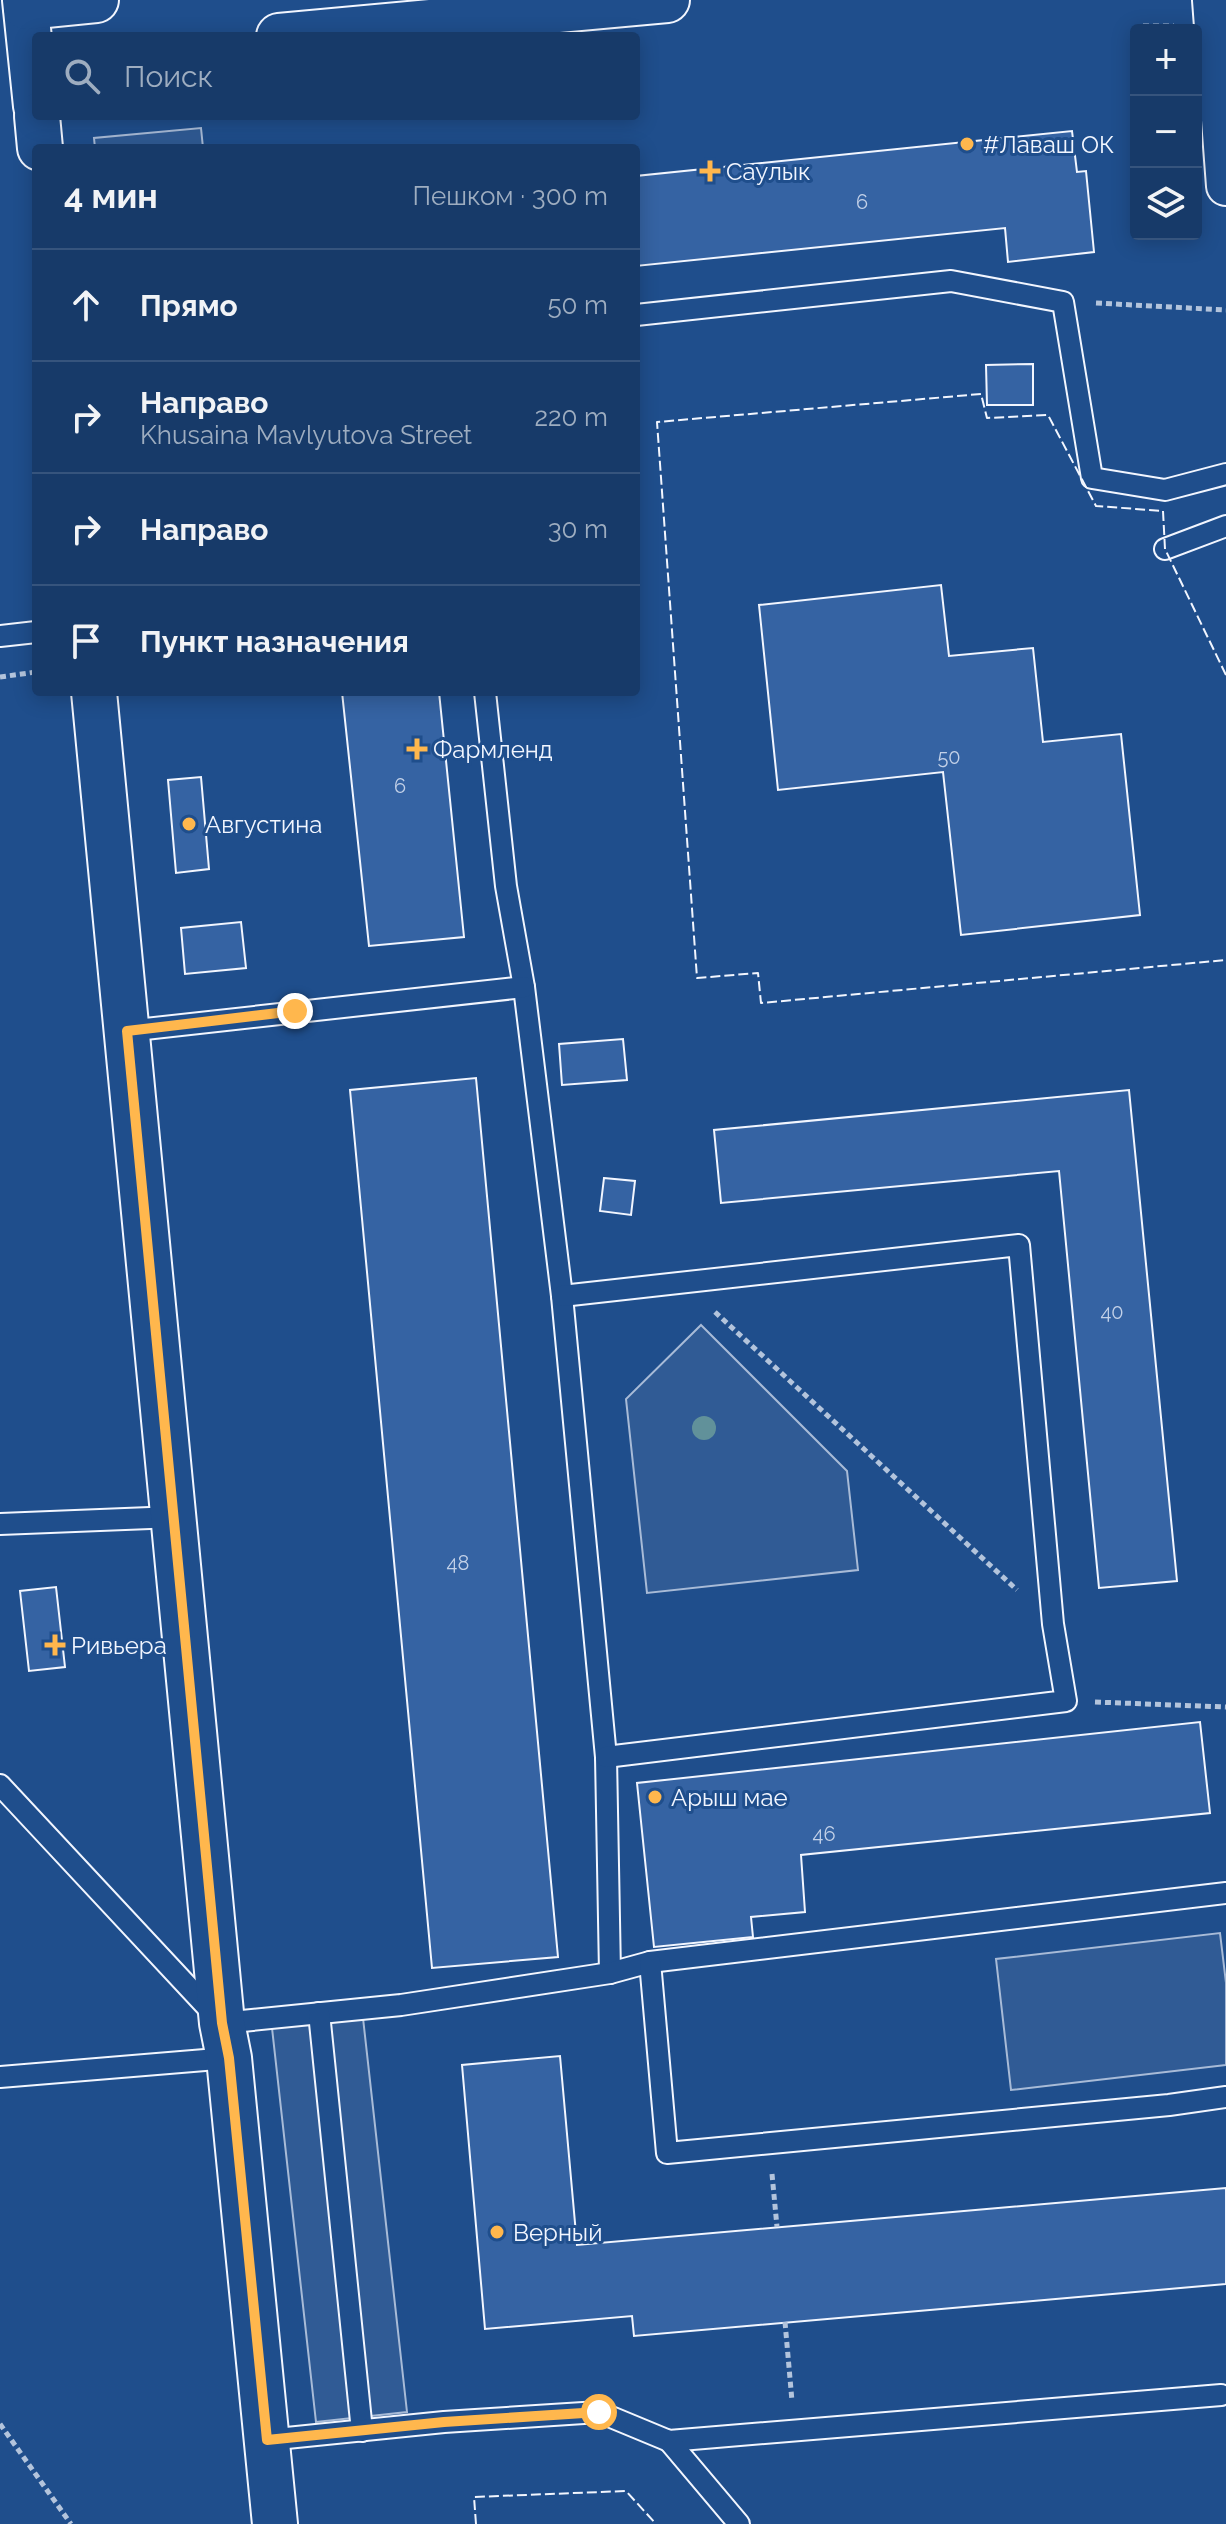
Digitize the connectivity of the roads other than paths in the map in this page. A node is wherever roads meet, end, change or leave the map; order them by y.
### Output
1 (96, 0) edge
2 (667, 0) edge
3 (1212, 0) edge
4 (26, 4) edge
5 (322, 32) edge
6 (32, 46) edge
7 (37, 120) edge
8 (40, 144) edge
9 (1226, 186) edge
10 (640, 315) edge
11 (1226, 474) edge
12 (1226, 526) edge
13 (1165, 549) dead end
14 (32, 632) edge
15 (0, 636) edge
16 (94, 696) edge
17 (485, 696) edge
18 (524, 987) junction
19 (127, 1031) junction
20 (562, 1296) junction
21 (175, 1517) junction
22 (0, 1524) edge
23 (606, 1757) junction
24 (0, 1785) edge
25 (1226, 1893) edge
26 (650, 1962) junction
27 (610, 1973) junction
28 (319, 2013) junction
29 (226, 2040) junction
30 (0, 2077) edge
31 (1226, 2097) edge
32 (1221, 2395) dead end
33 (362, 2431) junction
34 (267, 2440) junction
35 (669, 2441) junction
36 (275, 2524) edge
37 (739, 2524) edge

1 - 4 street
2 - 5 street
3 - 9 street
4 - 6 street
7 - 8 street
10 - 11 lane
12 - 13 lane
14 - 15 lane
16 - 19 street
17 - 18 lane
18 - 19 lane
18 - 20 lane
19 - 21 street
20 - 23 lane
20 - 23 lane
21 - 22 lane
21 - 29 street
23 - 27 lane
24 - 29 lane
25 - 26 lane
26 - 27 lane
26 - 31 lane
27 - 28 lane
28 - 29 lane
28 - 33 lane
29 - 30 lane
29 - 34 street
32 - 35 lane
33 - 34 lane
33 - 35 lane
34 - 36 street
35 - 37 lane

